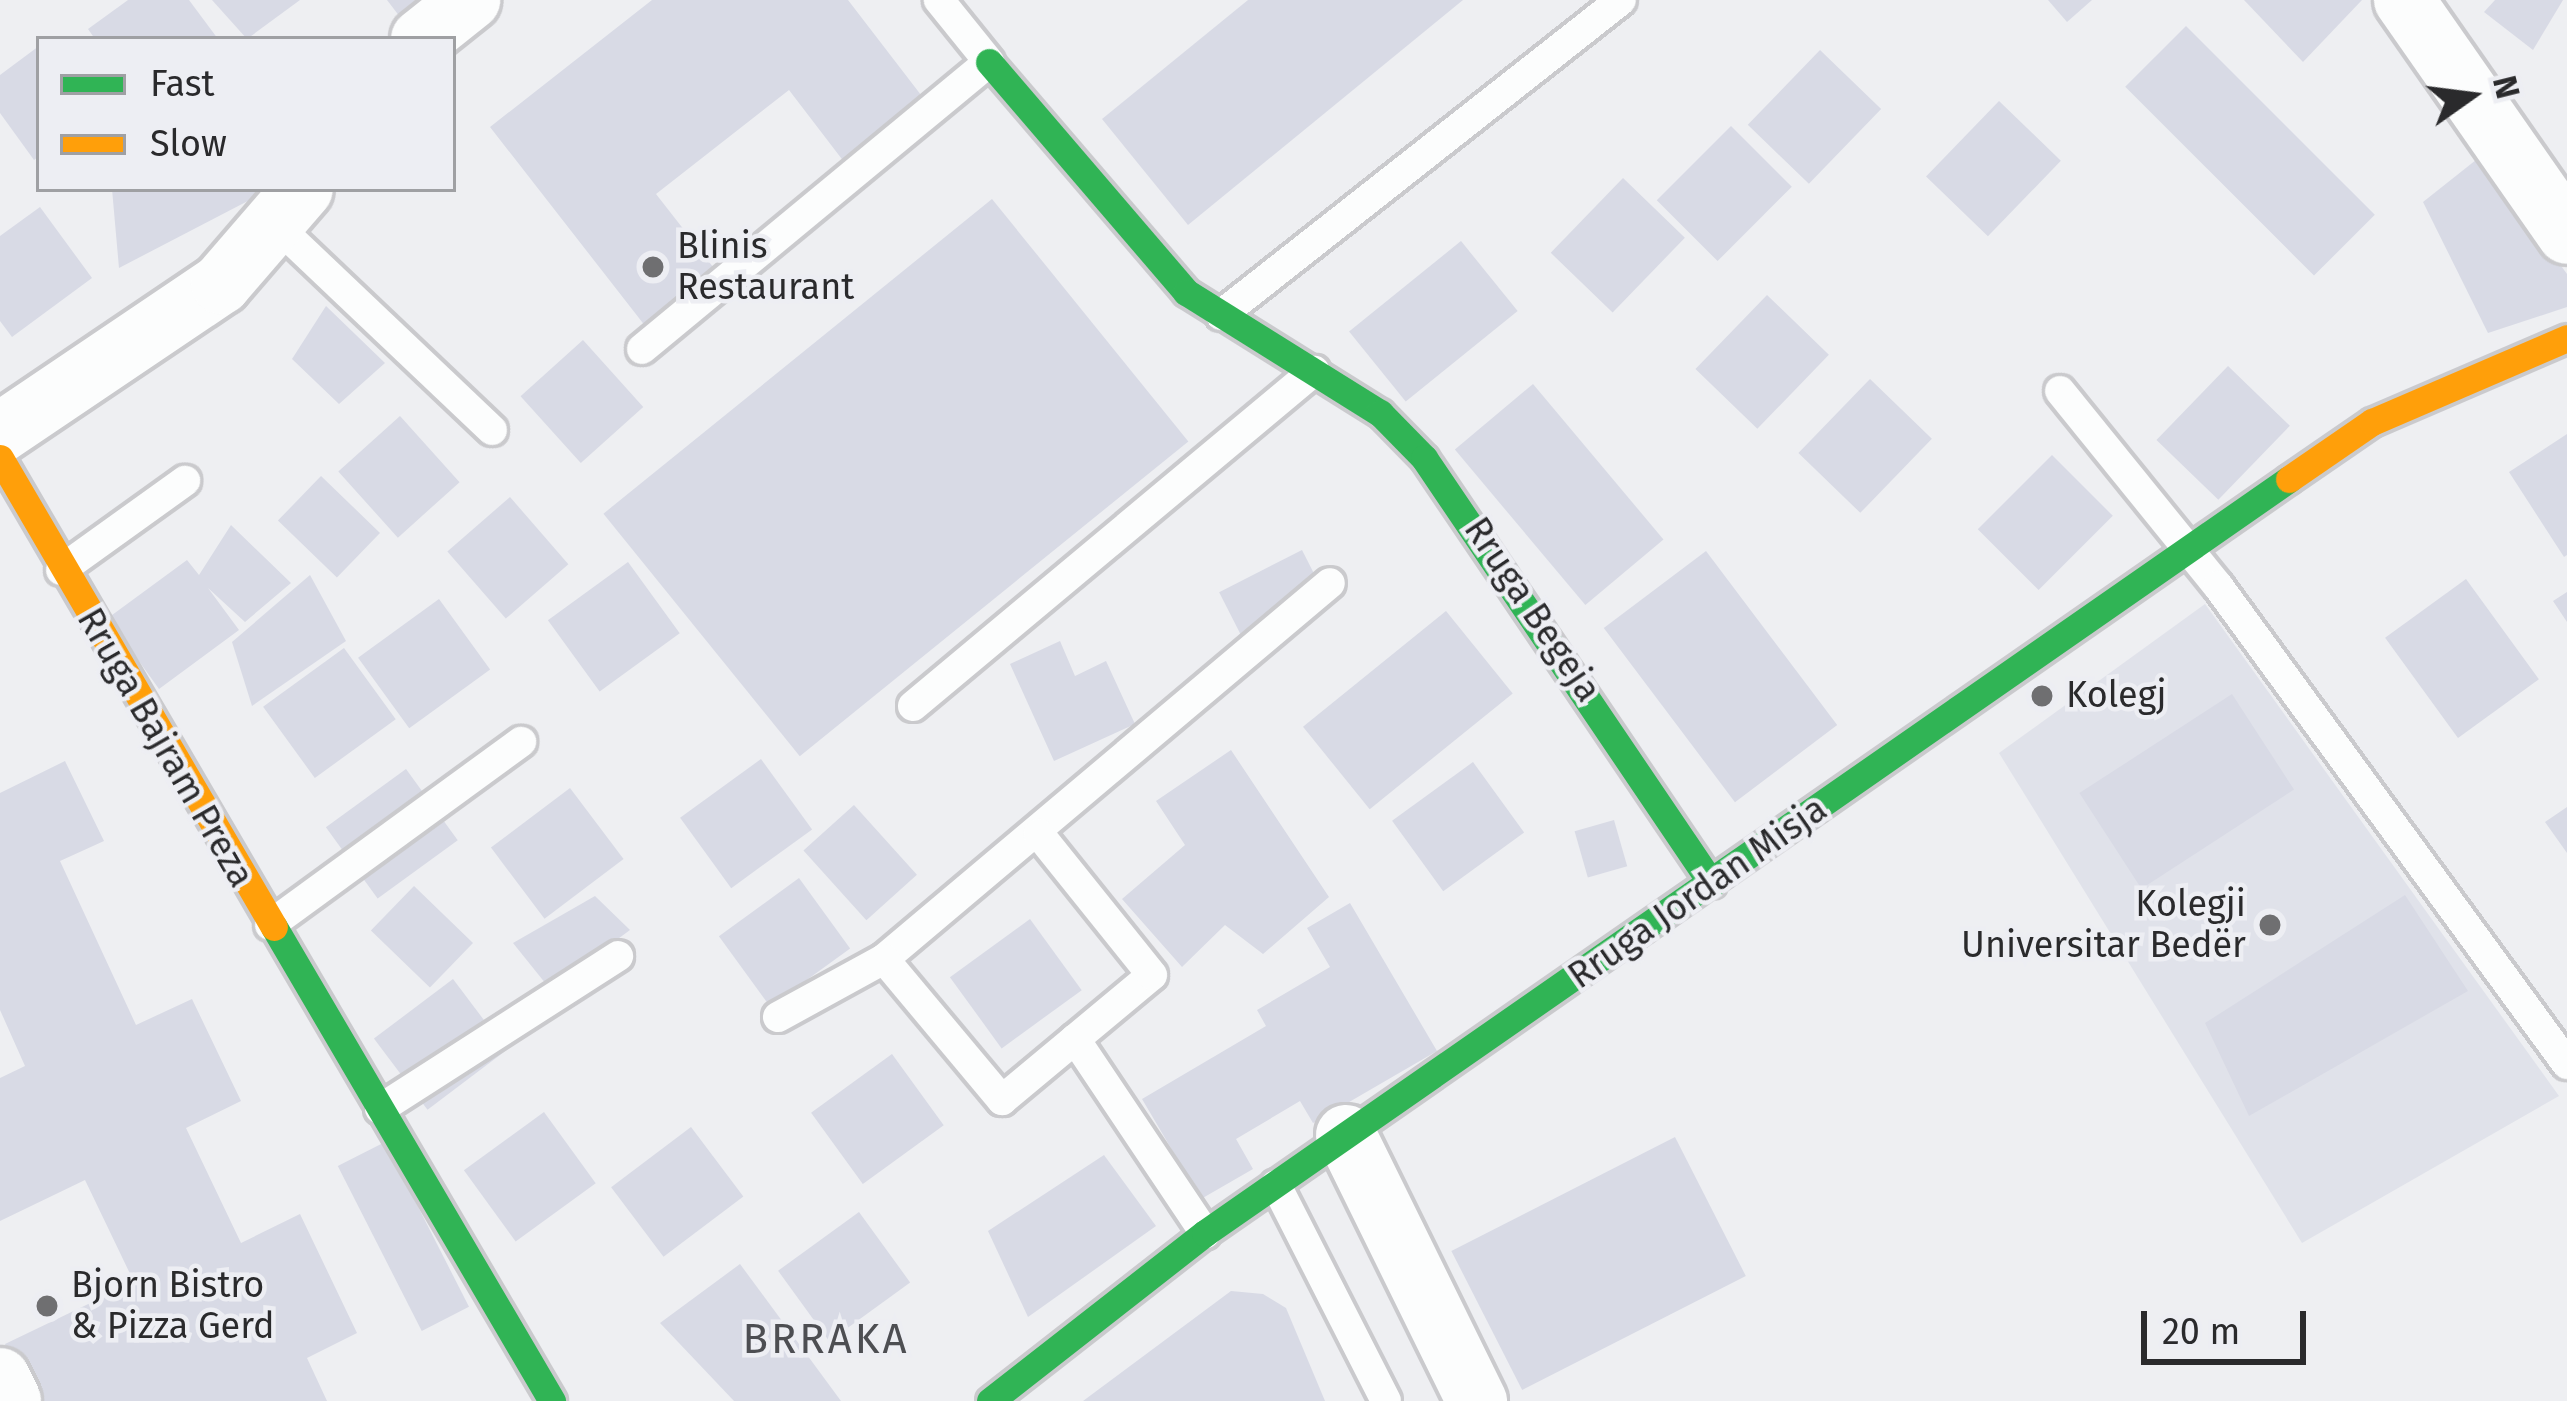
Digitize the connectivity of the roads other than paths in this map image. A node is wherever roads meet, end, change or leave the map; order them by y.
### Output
1 (470, 0) edge
2 (939, 0) edge
3 (1621, 0) edge
4 (2404, 0) edge
5 (426, 36) edge
6 (988, 62) junction
7 (291, 208) edge
8 (2567, 235) edge
9 (1221, 315) junction
10 (2567, 338) edge
11 (642, 349) dead end
12 (1314, 371) junction
13 (2060, 391) dead end
14 (493, 430) dead end
15 (0, 433) edge
16 (0, 458) edge
17 (185, 481) dead end
18 (2188, 547) junction
19 (61, 570) junction
20 (1330, 583) dead end
21 (913, 706) dead end
22 (521, 742) dead end
23 (1039, 834) junction
24 (1712, 884) junction
25 (270, 925) junction
26 (618, 956) dead end
27 (884, 959) junction
28 (778, 1017) dead end
29 (1075, 1039) junction
30 (2567, 1064) edge
31 (380, 1109) junction
32 (1346, 1135) junction
33 (1276, 1185) junction
34 (1204, 1233) junction
35 (0, 1378) edge
36 (11, 1401) edge
37 (552, 1401) edge
38 (990, 1401) edge
39 (1386, 1401) edge
40 (1477, 1401) edge

1 - 5 street
2 - 6 lane, Rruga Begeja
3 - 9 lane
4 - 8 street
6 - 9 street, Rruga Begeja
6 - 11 lane
7 - 14 lane
7 - 15 street
9 - 12 street, Rruga Begeja
10 - 18 street, Rruga Jordan Misja
12 - 21 lane
12 - 24 street, Rruga Begeja
13 - 18 lane
16 - 19 street, Rruga Bajram Preza
17 - 19 lane, Rruga Bajram Preza
18 - 24 street, Rruga Jordan Misja
18 - 30 lane
19 - 25 street, Rruga Bajram Preza
20 - 23 lane
22 - 25 lane, Rruga Bajram Preza
23 - 27 lane
23 - 29 lane
24 - 32 street, Rruga Jordan Misja
25 - 31 street, Rruga Bajram Preza
26 - 31 lane
27 - 28 lane
27 - 29 lane
29 - 34 lane
31 - 37 street, Rruga Bajram Preza
32 - 33 street, Rruga Jordan Misja
32 - 40 street
33 - 34 street, Rruga Jordan Misja
33 - 39 lane
34 - 38 street, Rruga Jordan Misja
35 - 36 street

